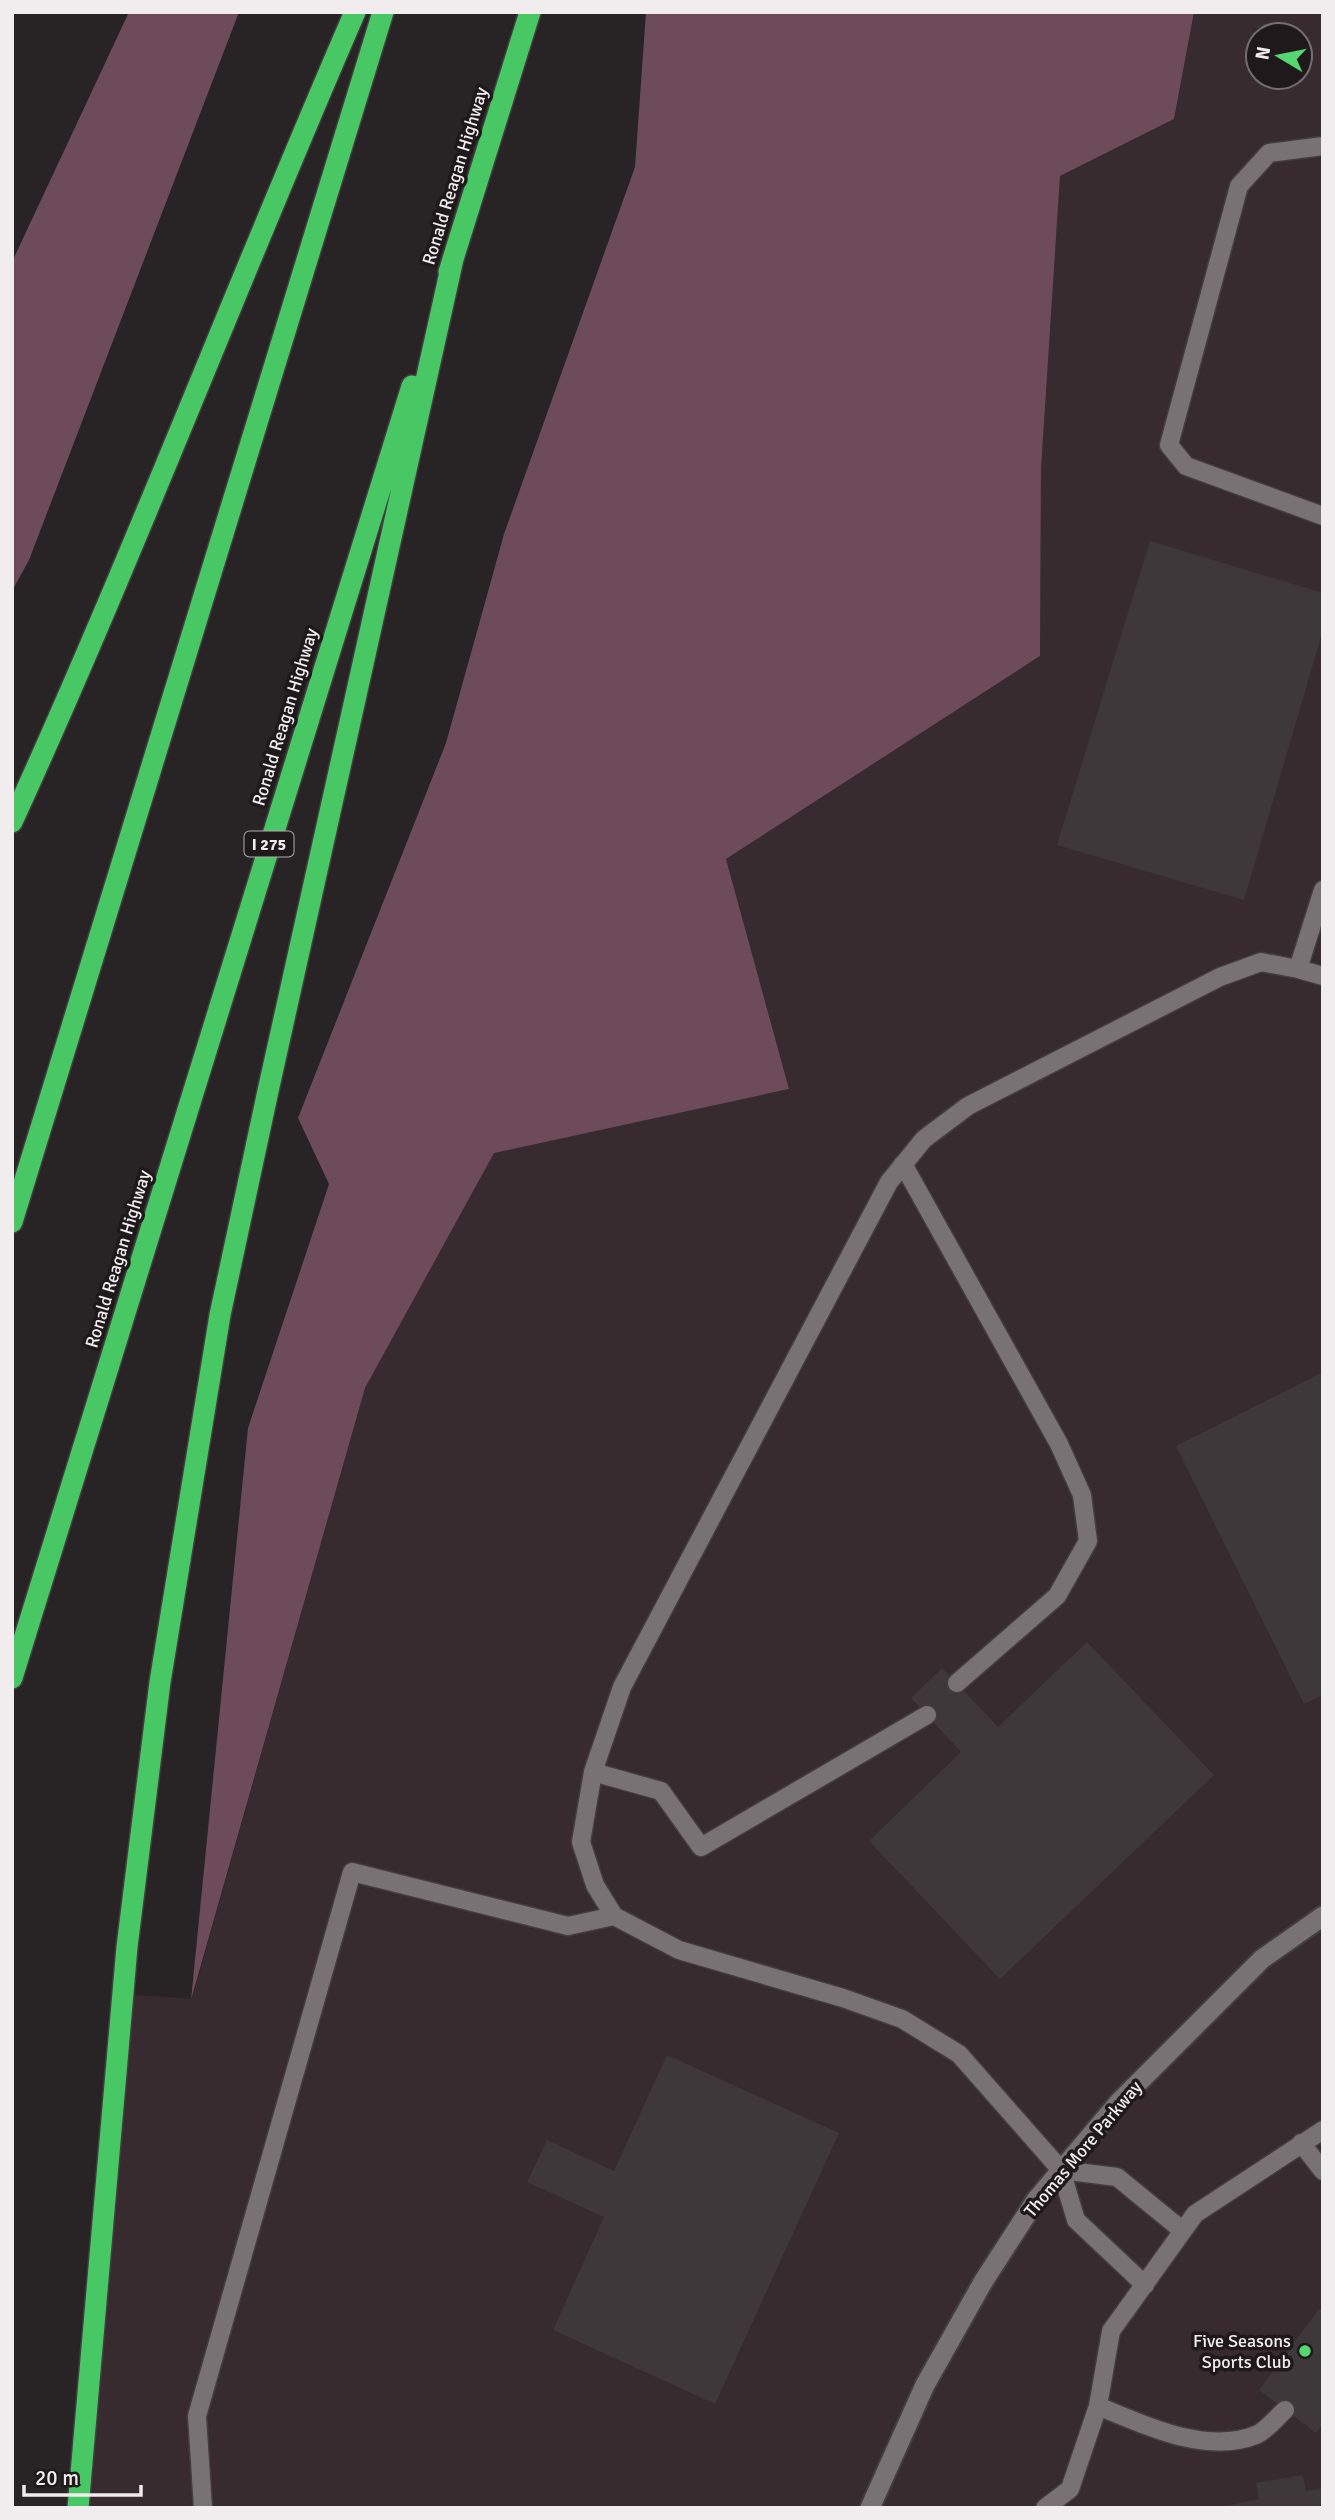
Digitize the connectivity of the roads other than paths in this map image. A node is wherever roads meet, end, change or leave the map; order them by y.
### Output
1 (355, 12) edge
2 (383, 12) edge
3 (530, 12) edge
4 (1323, 146) edge
5 (453, 259) junction
6 (1323, 516) edge
7 (12, 822) edge
8 (1323, 890) edge
9 (1298, 969) junction
10 (1323, 976) edge
11 (903, 1164) junction
12 (12, 1222) edge
13 (12, 1678) edge
14 (957, 1684) dead end
15 (926, 1715) dead end
16 (593, 1772) junction
17 (614, 1916) junction
18 (1323, 1916) edge
19 (1323, 2130) edge
20 (1301, 2143) junction
21 (1061, 2170) junction
22 (1323, 2171) edge
23 (1183, 2231) junction
24 (1145, 2285) junction
25 (1098, 2406) junction
26 (1285, 2410) dead end
27 (78, 2508) edge
28 (203, 2508) edge
29 (870, 2508) edge
30 (1045, 2508) edge

1 - 7 highway
2 - 12 highway
3 - 5 highway, Ronald Reagan Highway / I 275
4 - 6 lane
5 - 13 highway, Ronald Reagan Highway / I 275
5 - 27 highway
8 - 9 lane
9 - 10 lane
9 - 11 lane
11 - 14 lane
11 - 16 lane
15 - 16 lane
16 - 17 lane
17 - 21 lane
17 - 28 lane
18 - 21 street, Thomas More Parkway
19 - 20 lane
20 - 22 lane
20 - 23 lane
21 - 23 lane
21 - 24 lane
21 - 29 street, Thomas More Parkway
23 - 24 lane
24 - 25 lane
25 - 26 lane
25 - 30 lane

